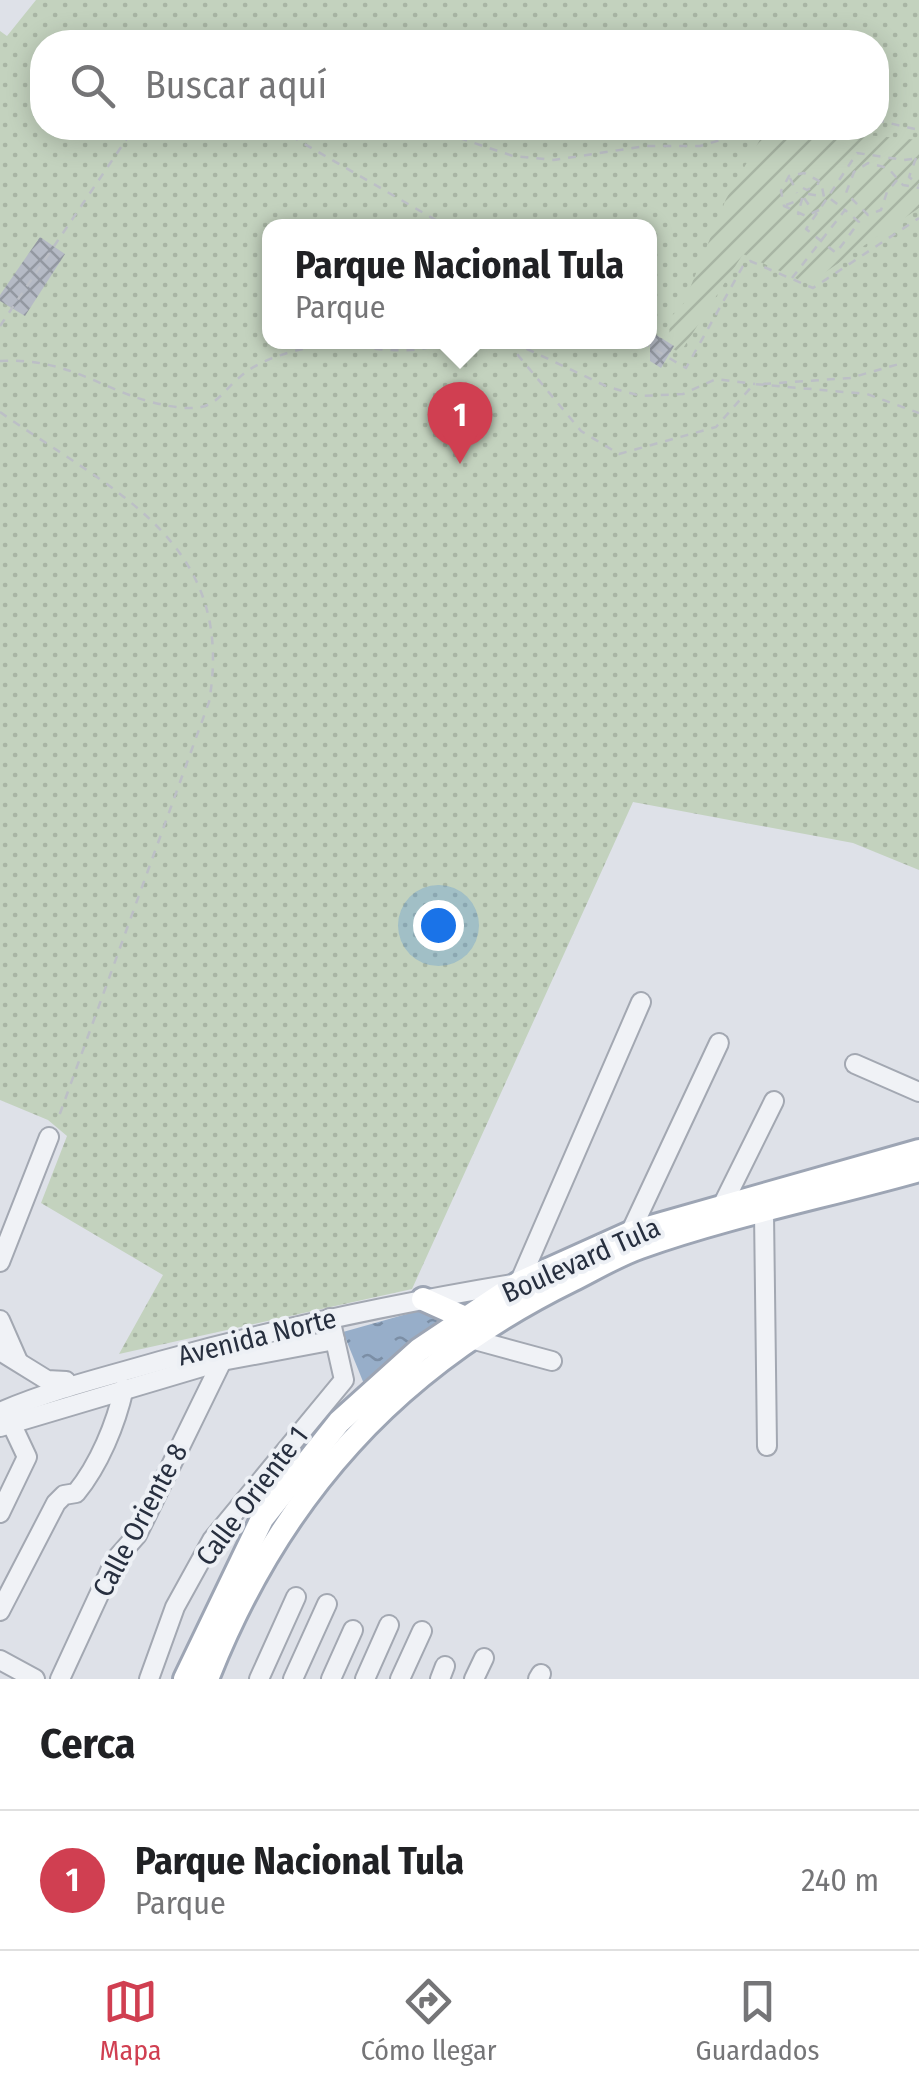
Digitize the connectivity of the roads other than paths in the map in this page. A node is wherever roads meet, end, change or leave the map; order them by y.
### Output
1 (641, 1002) dead end
2 (719, 1043) dead end
3 (855, 1064) dead end
4 (919, 1092) edge
5 (774, 1101) dead end
6 (49, 1137) dead end
7 (919, 1151) edge
8 (919, 1170) edge
9 (723, 1204) junction
10 (764, 1213) junction
11 (630, 1232) junction
12 (0, 1262) edge
13 (519, 1282) junction
14 (423, 1299) junction
15 (330, 1318) junction
16 (0, 1320) edge
17 (474, 1328) junction
18 (335, 1340) junction
19 (0, 1350) edge
20 (552, 1361) dead end
21 (222, 1362) junction
22 (22, 1367) junction
23 (74, 1382) junction
24 (124, 1388) junction
25 (4, 1420) edge
26 (766, 1446) dead end
27 (0, 1514) edge
28 (296, 1597) dead end
29 (327, 1604) dead end
30 (0, 1611) edge
31 (390, 1626) dead end
32 (354, 1630) dead end
33 (422, 1631) dead end
34 (484, 1658) dead end
35 (2, 1667) edge
36 (35, 1679) edge
37 (60, 1679) edge
38 (149, 1679) edge
39 (184, 1679) edge
40 (207, 1679) edge
41 (259, 1679) edge
42 (293, 1679) edge
43 (331, 1679) edge
44 (366, 1679) edge
45 (400, 1679) edge
46 (474, 1679) edge

1 - 13 street
2 - 11 street
3 - 4 street
5 - 9 street
6 - 12 street
7 - 9 main road, Boulevard Tula
8 - 10 main road, Boulevard Tula
9 - 11 main road, Boulevard Tula
10 - 17 main road, Boulevard Tula
10 - 26 street
11 - 13 main road, Boulevard Tula
13 - 14 street, Avenida Norte
13 - 17 main road, Boulevard Tula
14 - 15 street, Avenida Norte
14 - 17 main road
15 - 18 street, Calle Oriente 1
15 - 23 street, Avenida Norte
16 - 22 street
17 - 20 street
17 - 39 main road, Boulevard Tula
17 - 40 main road, Boulevard Tula
18 - 21 street, Avenida Norte
18 - 38 street, Calle Oriente 1
19 - 22 street
21 - 24 street, Avenida Norte
21 - 37 street, Calle Oriente 8
22 - 23 street
23 - 25 street, Avenida Norte
24 - 25 street, Avenida Norte
24 - 30 street
25 - 27 street
28 - 41 street
29 - 42 street
31 - 44 street
32 - 43 street
33 - 45 street
34 - 46 street
35 - 36 street

